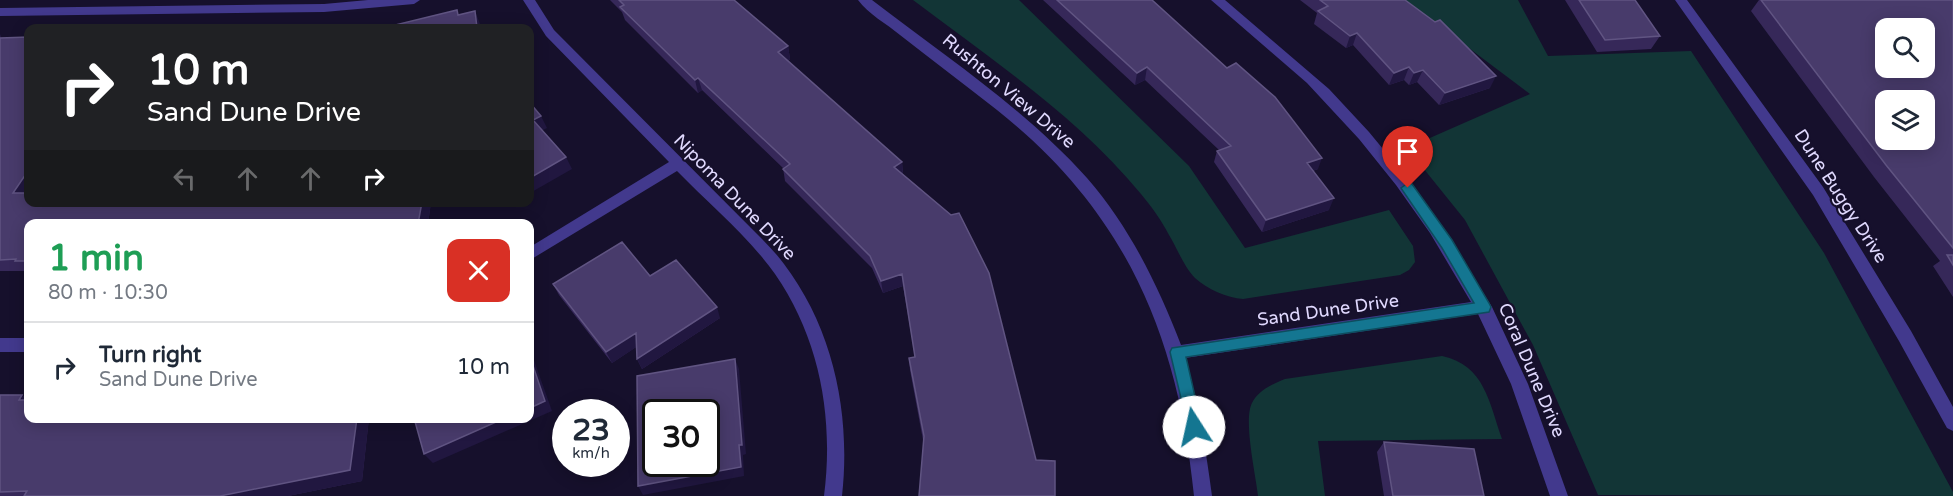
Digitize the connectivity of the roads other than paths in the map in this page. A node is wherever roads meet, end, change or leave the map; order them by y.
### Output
1 (414, 0) edge
2 (529, 0) edge
3 (864, 0) edge
4 (1217, 0) edge
5 (1681, 0) edge
6 (0, 12) edge
7 (678, 164) junction
8 (534, 252) edge
9 (1484, 307) junction
10 (0, 345) edge
11 (24, 345) edge
12 (1177, 352) junction
13 (1953, 423) edge
14 (833, 496) edge
15 (1203, 496) edge
16 (1559, 496) edge

1 - 6 street
2 - 7 street, Nipoma Dune Drive
3 - 12 street, Rushton View Drive
4 - 9 street, Coral Dune Drive
5 - 13 street, Dune Buggy Drive
7 - 8 street
7 - 14 street, Nipoma Dune Drive
9 - 12 street, Sand Dune Drive
9 - 16 street, Coral Dune Drive
10 - 11 street
12 - 15 street, Rushton View Drive

